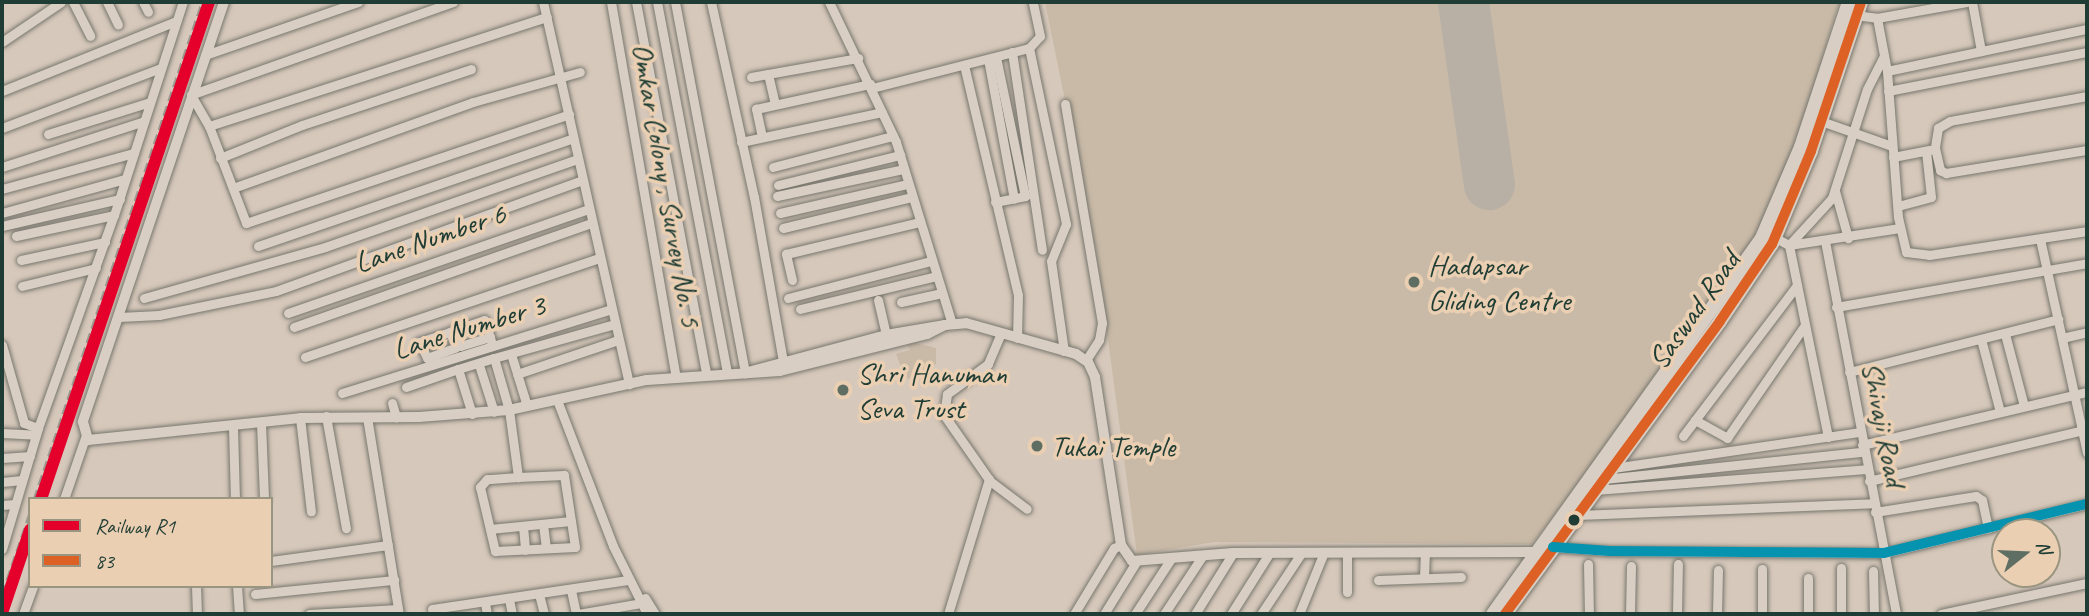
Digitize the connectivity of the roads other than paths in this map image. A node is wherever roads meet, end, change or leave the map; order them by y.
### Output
1 (61, 2) edge
2 (73, 2) edge
3 (107, 2) edge
4 (143, 2) edge
5 (183, 2) edge
6 (225, 2) edge
7 (358, 2) edge
8 (453, 2) edge
9 (542, 2) edge
10 (611, 2) edge
11 (636, 2) edge
12 (657, 2) edge
13 (675, 2) edge
14 (711, 2) edge
15 (829, 2) edge
16 (1033, 2) edge
17 (1969, 2) edge
18 (1853, 7) edge
19 (148, 12) dead end
20 (547, 16) junction
21 (1877, 18) junction
22 (176, 21) junction
23 (118, 25) dead end
24 (2087, 29) edge
25 (90, 36) dead end
26 (2, 42) edge
27 (1029, 48) junction
28 (1981, 51) junction
29 (1012, 52) junction
30 (2087, 52) edge
31 (205, 55) junction
32 (992, 57) junction
33 (1884, 57) junction
34 (858, 58) junction
35 (964, 65) junction
36 (161, 68) junction
37 (471, 69) dead end
38 (1887, 71) junction
39 (580, 72) dead end
40 (768, 74) junction
41 (559, 75) junction
42 (751, 77) dead end
43 (871, 86) junction
44 (1888, 90) junction
45 (2, 91) edge
46 (191, 95) junction
47 (2087, 96) edge
48 (150, 102) junction
49 (775, 104) junction
50 (1065, 104) dead end
51 (882, 112) junction
52 (569, 114) junction
53 (144, 121) junction
54 (1821, 121) junction
55 (209, 126) junction
56 (2, 128) edge
57 (1853, 131) junction
58 (48, 134) dead end
59 (893, 136) junction
60 (762, 137) junction
61 (573, 138) junction
62 (741, 142) junction
63 (1892, 146) junction
64 (1931, 150) junction
65 (2087, 150) edge
66 (134, 153) junction
67 (900, 155) junction
68 (1893, 156) junction
69 (220, 159) junction
70 (578, 159) junction
71 (2, 167) edge
72 (773, 167) dead end
73 (904, 169) junction
74 (125, 179) junction
75 (582, 180) junction
76 (908, 184) junction
77 (778, 185) dead end
78 (233, 188) junction
79 (1834, 189) junction
80 (2, 190) edge
81 (777, 197) dead end
82 (912, 197) junction
83 (120, 200) junction
84 (995, 202) junction
85 (1899, 206) junction
86 (588, 209) junction
87 (2, 213) edge
88 (780, 213) dead end
89 (114, 215) junction
90 (919, 222) junction
91 (591, 223) junction
92 (2, 226) edge
93 (783, 228) dead end
94 (1900, 228) junction
95 (2087, 231) edge
96 (1770, 235) junction
97 (16, 236) dead end
98 (1848, 238) junction
99 (2040, 239) junction
100 (1825, 241) junction
101 (105, 242) junction
102 (1789, 245) junction
103 (258, 246) dead end
104 (1042, 250) dead end
105 (599, 258) junction
106 (21, 260) dead end
107 (931, 261) junction
108 (2087, 263) edge
109 (96, 268) junction
110 (2047, 271) junction
111 (936, 276) junction
112 (792, 280) dead end
113 (1797, 285) junction
114 (22, 286) dead end
115 (942, 293) junction
116 (144, 298) dead end
117 (788, 298) dead end
118 (878, 300) dead end
119 (901, 302) dead end
120 (1836, 307) junction
121 (611, 309) junction
122 (800, 309) dead end
123 (288, 313) dead end
124 (118, 317) junction
125 (2058, 319) junction
126 (615, 324) junction
127 (949, 324) junction
128 (1805, 325) junction
129 (294, 327) dead end
130 (2087, 332) edge
131 (1001, 333) junction
132 (2005, 334) junction
133 (886, 335) junction
134 (1017, 338) junction
135 (2062, 338) junction
136 (1981, 339) junction
137 (618, 340) junction
138 (2, 345) edge
139 (854, 348) junction
140 (1064, 351) junction
141 (511, 354) junction
142 (305, 357) dead end
143 (494, 358) junction
144 (1086, 360) junction
145 (783, 366) junction
146 (480, 368) dead end
147 (458, 369) junction
148 (747, 372) junction
149 (1849, 372) junction
150 (727, 373) junction
151 (517, 374) junction
152 (706, 374) junction
153 (676, 377) junction
154 (629, 384) junction
155 (406, 387) dead end
156 (2087, 392) edge
157 (342, 393) dead end
158 (2075, 395) junction
159 (557, 400) junction
160 (392, 403) dead end
161 (527, 406) junction
162 (2024, 406) junction
163 (509, 410) junction
164 (494, 412) junction
165 (2000, 412) junction
166 (472, 414) junction
167 (326, 416) junction
168 (367, 417) junction
169 (396, 417) junction
170 (300, 418) junction
171 (1695, 421) junction
172 (261, 423) junction
173 (233, 428) junction
174 (2082, 430) junction
175 (37, 432) junction
176 (1860, 432) junction
177 (2, 433) edge
178 (1683, 436) dead end
179 (1828, 437) junction
180 (85, 438) junction
181 (1863, 448) junction
182 (2087, 453) edge
183 (30, 456) junction
184 (2, 458) edge
185 (1866, 469) junction
186 (518, 477) junction
187 (989, 479) junction
188 (1603, 479) junction
189 (22, 480) junction
190 (1869, 481) junction
191 (2, 482) edge
192 (65, 497) edge
193 (235, 497) edge
194 (264, 497) edge
195 (15, 504) junction
196 (2087, 504) edge
197 (2, 505) edge
198 (1874, 507) junction
199 (1027, 509) dead end
200 (311, 511) dead end
201 (1577, 515) junction
202 (571, 521) junction
203 (543, 524) junction
204 (523, 526) junction
205 (346, 528) dead end
206 (1988, 528) junction
207 (490, 529) junction
208 (388, 545) junction
209 (1121, 545) junction
210 (1553, 547) junction
211 (546, 548) junction
212 (2, 549) edge
213 (525, 550) junction
214 (1270, 552) junction
215 (1302, 552) junction
216 (1324, 552) junction
217 (1347, 552) junction
218 (1425, 552) junction
219 (1536, 552) junction
220 (1233, 553) junction
221 (1885, 553) junction
222 (1203, 555) junction
223 (617, 556) junction
224 (1172, 557) junction
225 (273, 561) edge
226 (1136, 562) junction
227 (1588, 564) dead end
228 (1678, 565) dead end
229 (1632, 566) dead end
230 (1841, 568) dead end
231 (1762, 569) dead end
232 (1718, 570) dead end
233 (1873, 571) dead end
234 (1461, 577) dead end
235 (1424, 578) junction
236 (1808, 579) dead end
237 (394, 580) junction
238 (628, 580) junction
239 (1378, 580) dead end
240 (2087, 583) edge
241 (32, 588) edge
242 (196, 588) edge
243 (235, 588) edge
244 (571, 590) junction
245 (1347, 592) dead end
246 (255, 594) dead end
247 (539, 594) junction
248 (509, 599) junction
249 (485, 603) junction
250 (642, 603) junction
251 (432, 609) dead end
252 (398, 612) edge
253 (23, 614) edge
254 (197, 614) edge
255 (236, 614) edge
256 (309, 614) edge
257 (487, 614) edge
258 (512, 614) edge
259 (544, 614) edge
260 (577, 614) edge
261 (647, 614) edge
262 (654, 614) edge
263 (948, 614) edge
264 (1074, 614) edge
265 (1104, 614) edge
266 (1135, 614) edge
267 (1164, 614) edge
268 (1195, 614) edge
269 (1231, 614) edge
270 (1261, 614) edge
271 (1299, 614) edge
272 (1493, 614) edge
273 (1505, 614) edge
274 (1589, 614) edge
275 (1630, 614) edge
276 (1677, 614) edge
277 (1717, 614) edge
278 (1762, 614) edge
279 (1808, 614) edge
280 (1841, 614) edge
281 (1874, 614) edge
282 (1896, 614) edge
283 (1941, 614) edge

1 - 26 street
2 - 25 street
3 - 23 street
4 - 19 street
5 - 22 street
6 - 31 street
7 - 31 street
8 - 46 street
9 - 20 street
10 - 153 street, Omkar Colony , Survey No. 5
11 - 152 street
12 - 150 street
13 - 148 street
14 - 62 street
15 - 34 street
16 - 27 street
17 - 21 street
17 - 28 street
18 - 21 street
18 - 54 highway, Saswad Road
18 - 96 highway, Saswad Road
20 - 41 street
20 - 55 street
21 - 33 street
22 - 36 street
22 - 45 street
24 - 28 street
27 - 29 street
27 - 140 street
28 - 38 street
29 - 32 street
29 - 104 street
30 - 44 street
31 - 46 street
32 - 35 street
32 - 84 street
33 - 38 street
33 - 57 street
34 - 40 street
34 - 43 street
35 - 43 street
35 - 84 street
36 - 48 street
36 - 56 street
37 - 69 street
38 - 44 street
39 - 41 street
40 - 42 street
40 - 49 street
41 - 52 street
41 - 78 street
43 - 49 street
43 - 51 street
44 - 63 street
46 - 55 street
46 - 124 street
47 - 64 street
48 - 53 street
48 - 58 street
49 - 60 street
50 - 144 street
51 - 59 street
51 - 60 street
52 - 61 street
52 - 78 street
53 - 66 street
53 - 71 street
54 - 57 street
54 - 96 highway, Saswad Road
55 - 69 street
57 - 63 street
57 - 79 street
59 - 67 street
59 - 72 street
60 - 62 street
61 - 70 street
61 - 103 street
62 - 145 street
63 - 68 street
64 - 65 street
64 - 68 street
64 - 85 street
66 - 74 street
66 - 80 street
67 - 73 street
67 - 77 street
68 - 85 street
69 - 78 street
70 - 75 street
70 - 116 street
73 - 76 street
73 - 81 street
74 - 83 street
74 - 87 street
75 - 86 street
75 - 124 street
76 - 82 street
76 - 88 street
79 - 98 street
79 - 102 street
82 - 90 street
82 - 93 street
83 - 89 street
83 - 92 street
84 - 134 street
85 - 94 street
86 - 91 street
86 - 123 street, Lane Number 6
89 - 97 street
89 - 101 street
90 - 107 street
90 - 112 street
91 - 105 street
91 - 129 street
94 - 98 street
94 - 99 street
95 - 99 street
96 - 102 street
96 - 188 highway, Saswad Road
96 - 219 highway, Saswad Road
98 - 100 street
99 - 110 street
100 - 102 street
100 - 120 street, Shivaji Road
101 - 106 street
101 - 109 street
102 - 113 street
105 - 121 street
105 - 142 street
107 - 111 street
107 - 117 street
108 - 110 street
109 - 114 street
109 - 175 street
110 - 120 street
110 - 125 street
111 - 115 street
111 - 122 street
113 - 128 street
113 - 171 street
115 - 119 street
115 - 127 street
118 - 133 street
120 - 149 street, Shivaji Road
121 - 126 street
121 - 157 street, Lane Number 3
124 - 180 street
125 - 132 street
125 - 135 street
126 - 137 street
126 - 141 street
127 - 131 street
127 - 133 street
127 - 139 street
128 - 171 street
128 - 179 street
130 - 135 street
131 - 134 street
131 - 187 street
132 - 136 street
132 - 162 street
133 - 139 street
134 - 140 street
135 - 158 street
136 - 149 street
136 - 165 street
137 - 151 street
137 - 154 street
138 - 175 street
139 - 145 street
140 - 144 street
141 - 143 street
141 - 151 street
143 - 147 street
143 - 163 street
144 - 209 street
145 - 148 street
146 - 164 street
147 - 155 street
147 - 166 street
148 - 150 street
149 - 176 street, Shivaji Road
150 - 152 street
151 - 161 street
152 - 153 street
153 - 154 street
154 - 159 street
156 - 158 street
158 - 162 street
158 - 174 street
159 - 161 street
159 - 223 street
160 - 169 street
161 - 163 street
162 - 165 street
163 - 164 street
163 - 186 street
164 - 166 street
165 - 181 street
166 - 169 street
167 - 168 street
167 - 170 street
167 - 205 street
168 - 169 street
168 - 208 street
170 - 172 street
170 - 200 street
171 - 178 street
172 - 173 street
172 - 194 street
173 - 180 street
173 - 193 street
174 - 182 street
174 - 190 street
175 - 177 street
175 - 183 street
176 - 179 street
176 - 181 street, Shivaji Road
179 - 188 street
180 - 192 street
181 - 185 street, Shivaji Road
181 - 188 street
183 - 184 street
183 - 189 street
185 - 188 street
185 - 190 street, Shivaji Road
186 - 202 street
186 - 207 street
187 - 199 street
187 - 263 street
188 - 201 highway, Saswad Road
189 - 191 street
189 - 195 street
190 - 198 street, Shivaji Road
195 - 197 street
195 - 212 street
196 - 206 street
198 - 201 street
198 - 206 street
198 - 221 street, Shivaji Road
201 - 210 highway, Saswad Road
202 - 203 street
202 - 211 street
203 - 204 street
203 - 211 street
204 - 207 street
204 - 213 street
206 - 221 street
207 - 213 street
208 - 225 street
208 - 237 street
209 - 226 street
209 - 264 street
210 - 221 street
210 - 273 highway, Saswad Road
211 - 213 street
214 - 215 street
214 - 220 street
214 - 269 street
215 - 216 street
215 - 270 street
216 - 217 street
216 - 271 street
217 - 218 street
217 - 245 street
218 - 219 street
218 - 235 street
219 - 272 highway, Saswad Road
220 - 222 street
220 - 268 street
221 - 282 street, Shivaji Road
222 - 224 street
222 - 267 street
223 - 238 street
223 - 262 street
224 - 226 street
224 - 266 street
226 - 265 street
227 - 274 street
228 - 276 street
229 - 275 street
230 - 280 street
231 - 278 street
232 - 277 street
233 - 281 street
234 - 235 street
235 - 239 street
236 - 279 street
237 - 246 street
237 - 252 street
238 - 244 street
238 - 250 street
240 - 283 street
241 - 253 street
242 - 254 street
243 - 255 street
244 - 247 street
244 - 260 street
247 - 248 street
247 - 259 street
248 - 249 street
248 - 258 street
249 - 251 street
249 - 257 street
250 - 260 street
250 - 261 street
252 - 256 street

